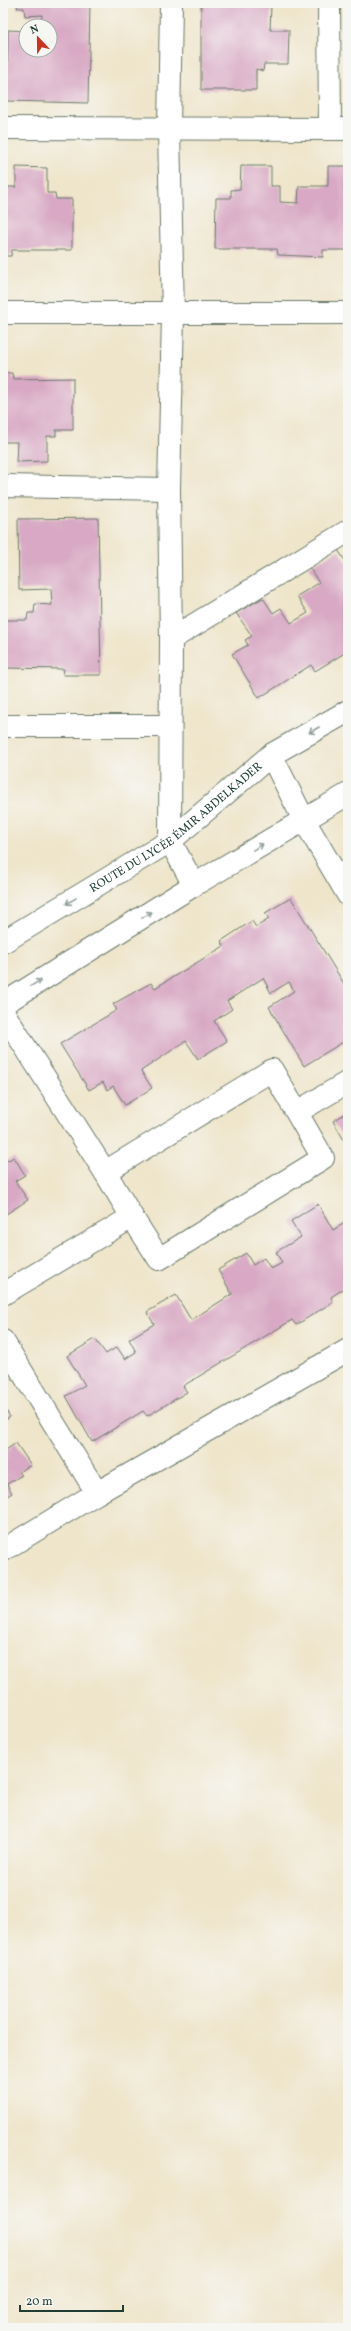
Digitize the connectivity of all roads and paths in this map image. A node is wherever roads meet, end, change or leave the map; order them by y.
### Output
1 (171, 3) edge
2 (329, 3) edge
3 (3, 128) edge
4 (339, 129) edge
5 (169, 130) junction
6 (3, 312) edge
7 (348, 313) edge
8 (173, 314) junction
9 (3, 486) edge
10 (169, 489) junction
11 (348, 531) edge
12 (171, 639) junction
13 (348, 711) edge
14 (3, 726) edge
15 (169, 726) junction
16 (271, 755) junction
17 (348, 794) edge
18 (304, 820) junction
19 (170, 841) junction
20 (194, 885) junction
21 (348, 895) edge
22 (3, 942) edge
23 (3, 1004) edge
24 (3, 1012) edge
25 (348, 1082) edge
26 (297, 1112) junction
27 (105, 1172) junction
28 (132, 1217) junction
29 (3, 1294) edge
30 (3, 1341) edge
31 (348, 1350) edge
32 (97, 1493) junction
33 (3, 1550) edge

1 - 5 street
2 - 4 street
3 - 5 street
4 - 5 street
5 - 8 street
6 - 8 street
7 - 8 street
8 - 10 street
9 - 10 street
10 - 12 street
11 - 12 street
12 - 15 street
13 -> 16 street, ROUTE DU LYCÉE ÉMIR ABDELKADER
14 - 15 street
15 - 19 street
16 - 18 street
16 - 19 street, ROUTE DU LYCÉE ÉMIR ABDELKADER
17 - 18 street
20 -> 18 street
18 - 21 street
19 - 20 street
19 -> 22 street, ROUTE DU LYCÉE ÉMIR ABDELKADER
23 -> 20 street
24 - 27 street
25 - 26 street
26 - 27 street
26 - 28 street
27 - 28 street
28 - 29 street
30 - 32 street
31 - 32 street
32 - 33 street

